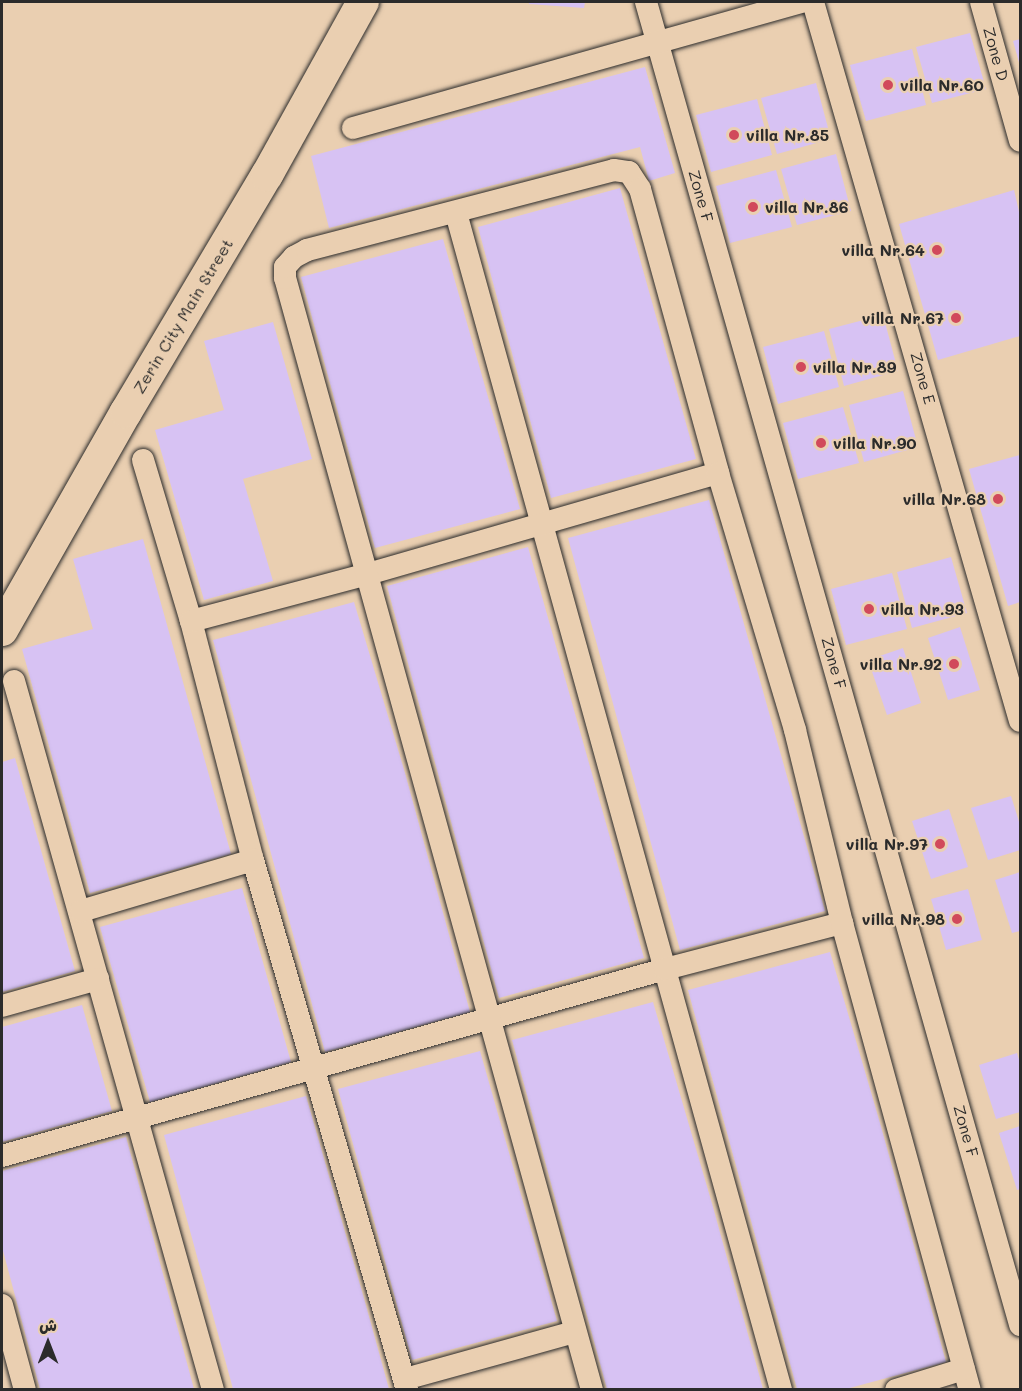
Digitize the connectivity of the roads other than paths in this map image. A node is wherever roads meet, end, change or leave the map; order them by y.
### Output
1 (363, 2) edge
2 (646, 2) edge
3 (802, 2) edge
4 (813, 2) edge
5 (981, 2) edge
6 (658, 42) junction
7 (353, 128) dead end
8 (1020, 141) edge
9 (456, 213) junction
10 (143, 460) dead end
11 (718, 473) junction
12 (542, 525) junction
13 (368, 574) junction
14 (191, 621) junction
15 (2, 630) edge
16 (14, 681) dead end
17 (1020, 721) edge
18 (253, 860) junction
19 (81, 911) junction
20 (842, 923) junction
21 (665, 969) junction
22 (98, 980) junction
23 (2, 1006) edge
24 (489, 1018) junction
25 (312, 1068) junction
26 (137, 1118) junction
27 (2, 1156) edge
28 (2, 1305) edge
29 (1020, 1325) edge
30 (575, 1332) junction
31 (967, 1379) edge
32 (406, 1384) edge
33 (25, 1389) edge
34 (213, 1389) edge
35 (592, 1389) edge
36 (781, 1389) edge
37 (896, 1389) edge

1 - 15 street, Zerin City Main Street
2 - 6 street, Zone F
3 - 6 street
4 - 17 street, Zone E
5 - 8 street, Zone D
6 - 7 street
6 - 29 street, Zone F
9 - 11 street
9 - 12 street
9 - 13 street
10 - 14 street
11 - 12 street
11 - 20 street
12 - 13 street
12 - 21 street
13 - 14 street
13 - 24 street
14 - 18 street
16 - 19 street
18 - 19 street
18 - 25 street
19 - 22 street
20 - 21 street
20 - 31 street
21 - 24 street
21 - 36 street
22 - 23 street
22 - 26 street
24 - 25 street
24 - 30 street
25 - 26 street
25 - 32 street
26 - 27 street
26 - 34 street
28 - 33 street
30 - 32 street
30 - 35 street
31 - 37 street

